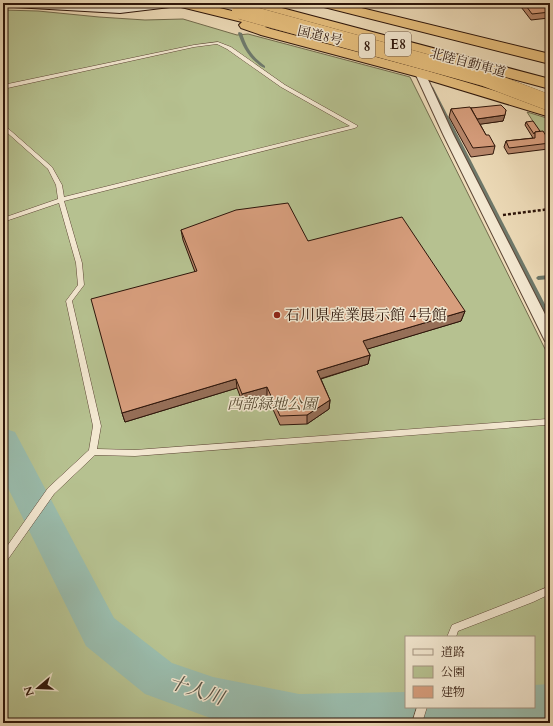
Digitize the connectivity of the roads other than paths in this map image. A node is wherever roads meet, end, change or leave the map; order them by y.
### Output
1 (14, 3) edge
2 (170, 3) edge
3 (182, 3) edge
4 (287, 3) edge
5 (325, 3) edge
6 (358, 3) edge
7 (36, 4) edge
8 (209, 7) edge
9 (244, 7) edge
10 (415, 19) junction
11 (550, 47) edge
12 (550, 59) edge
13 (550, 72) edge
14 (420, 73) junction
15 (550, 84) edge
16 (3, 87) edge
17 (550, 95) edge
18 (550, 103) edge
19 (550, 112) edge
20 (3, 126) edge
21 (61, 200) junction
22 (3, 220) edge
23 (550, 337) edge
24 (550, 427) edge
25 (93, 452) junction
26 (3, 559) edge
27 (550, 590) edge
28 (451, 636) edge
29 (422, 708) edge
30 (417, 723) edge

1 - 7 main road
2 - 7 main road
3 - 8 highway, 国道8号 / 8
4 - 13 highway, 北陸自動車道 / E8
5 - 12 highway
6 - 10 highway
8 - 9 highway
8 - 14 highway
8 - 17 highway, 国道8号 / 8
9 - 15 highway, 北陸自動車道 / E8
9 - 18 highway, bridge
10 - 11 highway
10 - 12 highway
14 - 19 highway
14 - 23 street
16 - 21 lane
20 - 21 lane
21 - 22 lane
21 - 25 lane
24 - 25 lane
25 - 26 lane
27 - 28 lane
29 - 30 lane

